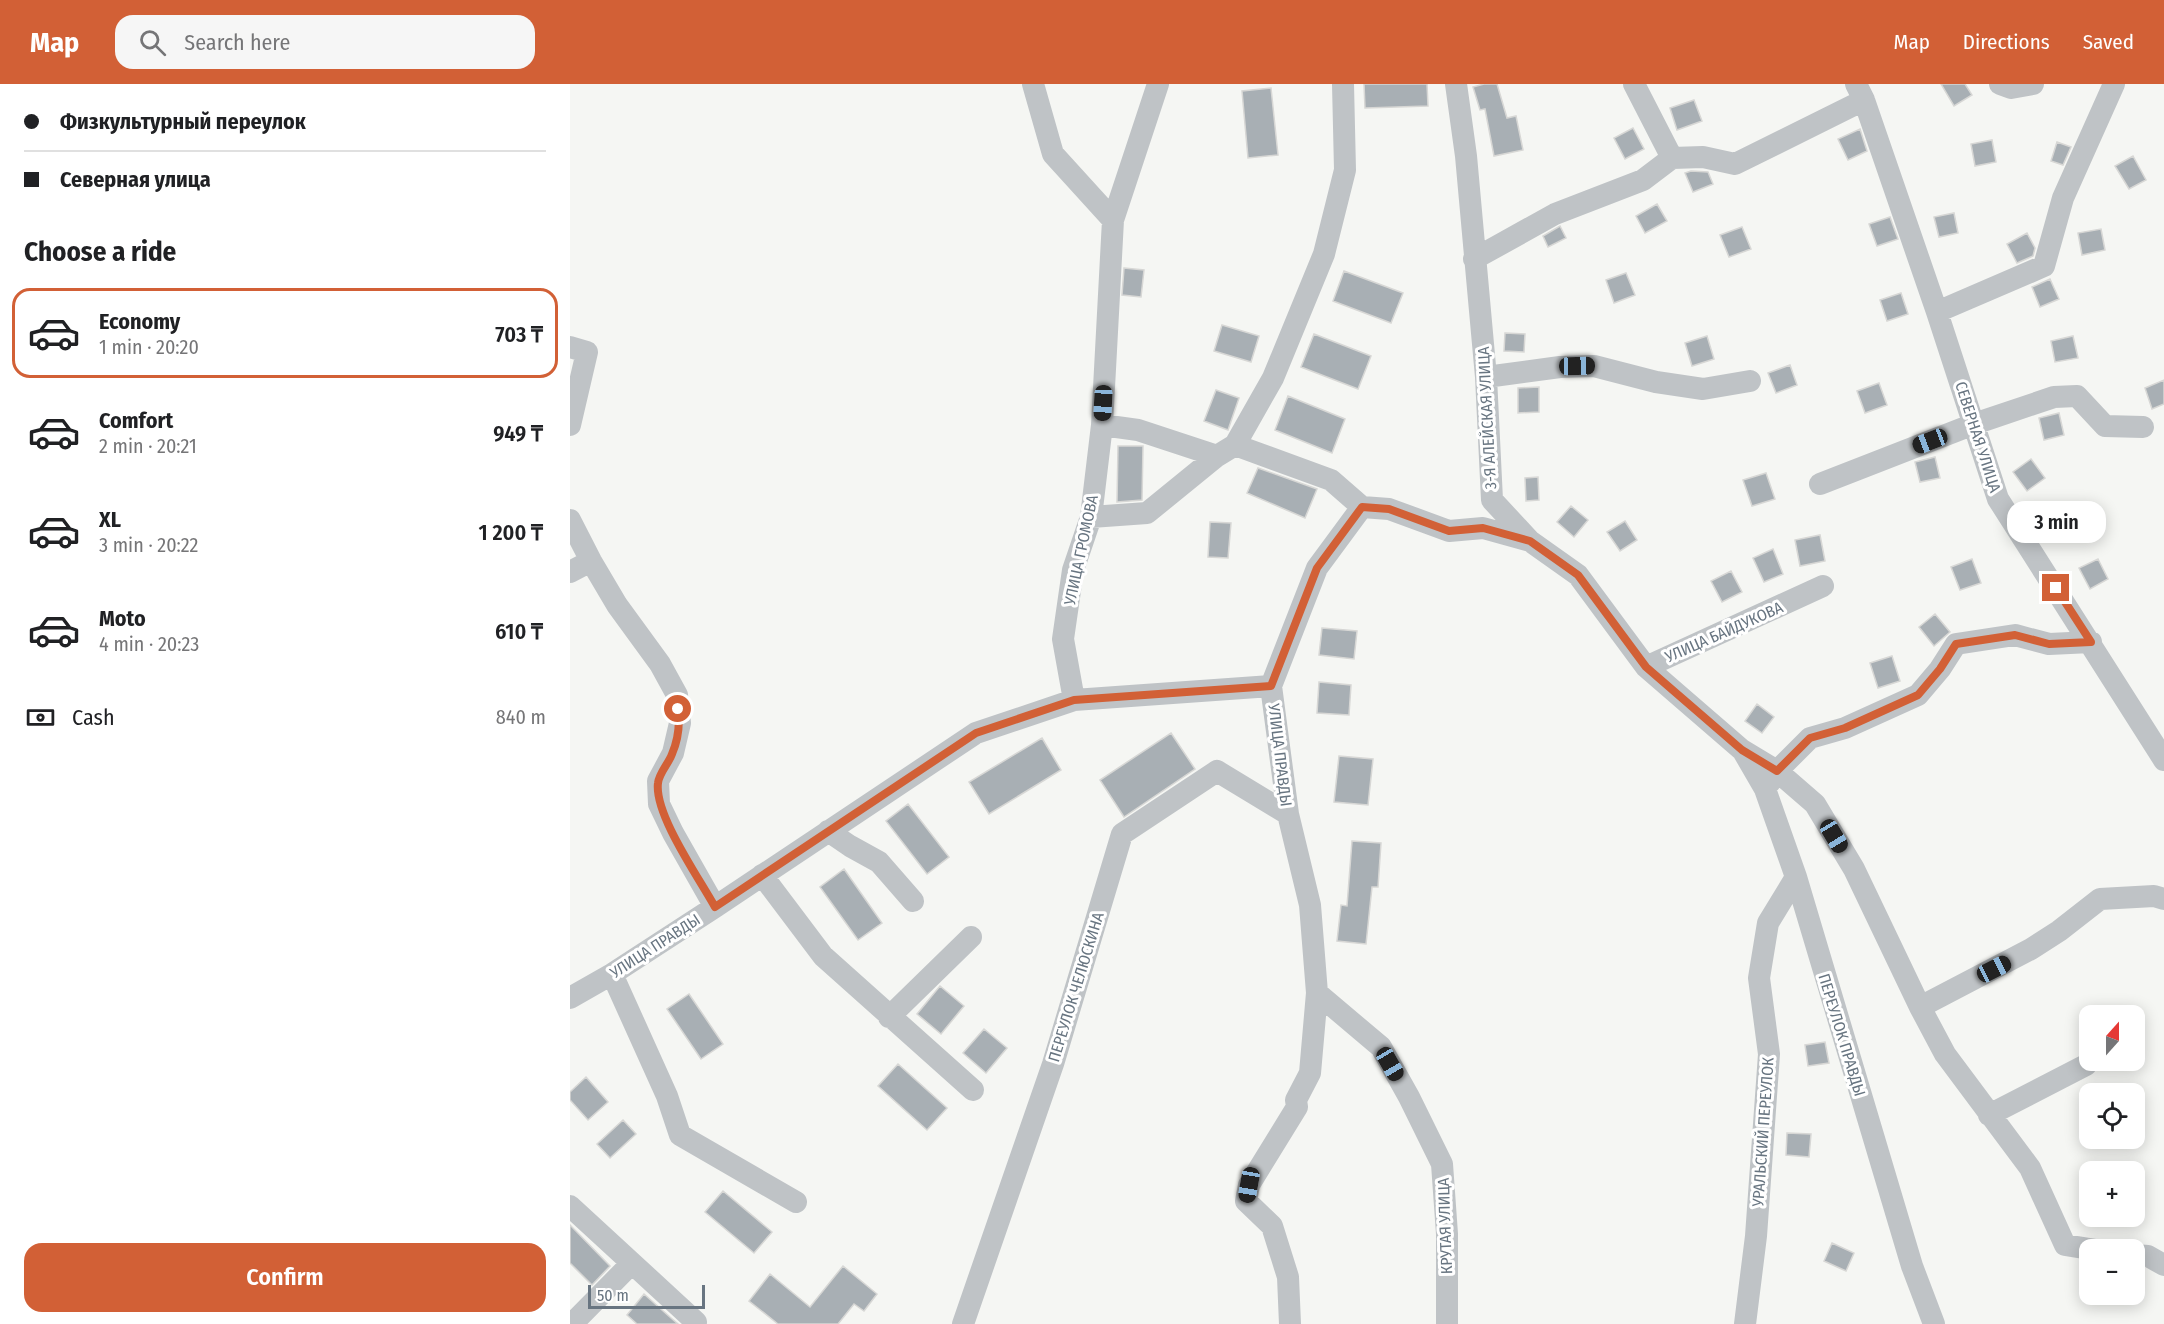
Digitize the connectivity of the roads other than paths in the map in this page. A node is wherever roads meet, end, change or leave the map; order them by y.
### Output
1 (1033, 84) edge
2 (1158, 84) edge
3 (1342, 84) edge
4 (1456, 84) edge
5 (1634, 84) edge
6 (2000, 84) edge
7 (2033, 84) edge
8 (2114, 84) edge
9 (1860, 92) edge
10 (1672, 158) junction
11 (1113, 220) junction
12 (1474, 259) junction
13 (1937, 312) junction
14 (570, 347) edge
15 (1486, 377) junction
16 (1749, 381) dead end
17 (1974, 424) junction
18 (570, 425) edge
19 (1102, 425) junction
20 (2143, 427) dead end
21 (1226, 450) junction
22 (1820, 484) dead end
23 (1362, 507) junction
24 (1091, 517) junction
25 (570, 520) edge
26 (1530, 541) junction
27 (591, 561) junction
28 (570, 572) edge
29 (1823, 586) dead end
30 (2091, 642) junction
31 (1646, 667) junction
32 (1271, 686) junction
33 (1074, 700) junction
34 (1742, 750) joint
35 (2164, 760) edge
36 (1771, 780) junction
37 (1288, 814) junction
38 (828, 831) junction
39 (762, 875) junction
40 (1796, 877) junction
41 (2164, 899) edge
42 (913, 901) dead end
43 (715, 907) junction
44 (971, 937) dead end
45 (612, 974) junction
46 (1317, 993) junction
47 (570, 998) edge
48 (1920, 1007) junction
49 (889, 1017) junction
50 (2079, 1069) edge
51 (973, 1090) dead end
52 (1989, 1115) junction
53 (796, 1202) dead end
54 (570, 1206) edge
55 (2079, 1247) edge
56 (2145, 1256) edge
57 (632, 1263) junction
58 (2164, 1265) edge
59 (577, 1318) edge
60 (696, 1322) dead end
61 (963, 1324) edge
62 (1290, 1324) edge
63 (1447, 1324) edge
64 (1745, 1324) edge
65 (1934, 1324) edge

1 - 11 street
2 - 11 street, УЛИЦА ГРОМОВА
3 - 21 street
4 - 12 street, 3-Я АЛЕЙСКАЯ УЛИЦА
5 - 10 street
6 - 7 street
8 - 13 street
9 - 10 street
9 - 13 street, СЕВЕРНАЯ УЛИЦА
10 - 12 street
11 - 19 street, УЛИЦА ГРОМОВА
12 - 15 street, 3-Я АЛЕЙСКАЯ УЛИЦА
13 - 17 street, СЕВЕРНАЯ УЛИЦА
14 - 18 street
15 - 16 street
15 - 26 street, 3-Я АЛЕЙСКАЯ УЛИЦА
17 - 20 street
17 - 22 street
17 - 30 street, СЕВЕРНАЯ УЛИЦА
19 - 21 street
19 - 24 street, УЛИЦА ГРОМОВА
21 - 23 street
21 - 24 street
23 - 26 street
23 - 32 street
24 - 33 street, УЛИЦА ГРОМОВА
25 - 27 street
26 - 31 street
27 - 28 street
27 - 43 street
29 - 31 street, УЛИЦА БАЙДУКОВА
30 - 35 street, СЕВЕРНАЯ УЛИЦА
30 - 36 street
31 - 34 street, УЛИЦА БАЙДУКОВА
32 - 33 street, УЛИЦА ПРАВДЫ
32 - 37 street, УЛИЦА ПРАВДЫ
33 - 38 street, УЛИЦА ПРАВДЫ
34 - 36 street, ПЕРЕУЛОК ПРАВДЫ
36 - 40 street, ПЕРЕУЛОК ПРАВДЫ
36 - 48 street
37 - 46 street, УЛИЦА ПРАВДЫ
37 - 61 street, ПЕРЕУЛОК ЧЕЛЮСКИНА
38 - 39 street, УЛИЦА ПРАВДЫ
38 - 42 street
39 - 43 street, УЛИЦА ПРАВДЫ
39 - 49 street
40 - 64 street, УРАЛЬСКИЙ ПЕРЕУЛОК
40 - 65 street, ПЕРЕУЛОК ПРАВДЫ
41 - 48 street
43 - 45 street, УЛИЦА ПРАВДЫ
44 - 49 street
45 - 47 street, УЛИЦА ПРАВДЫ
45 - 53 street
46 - 62 street, УЛИЦА ПРАВДЫ
46 - 63 street, КРУТАЯ УЛИЦА
48 - 52 street
49 - 51 street
50 - 52 street
52 - 55 street
54 - 57 street
56 - 58 street
57 - 59 street
57 - 60 street

